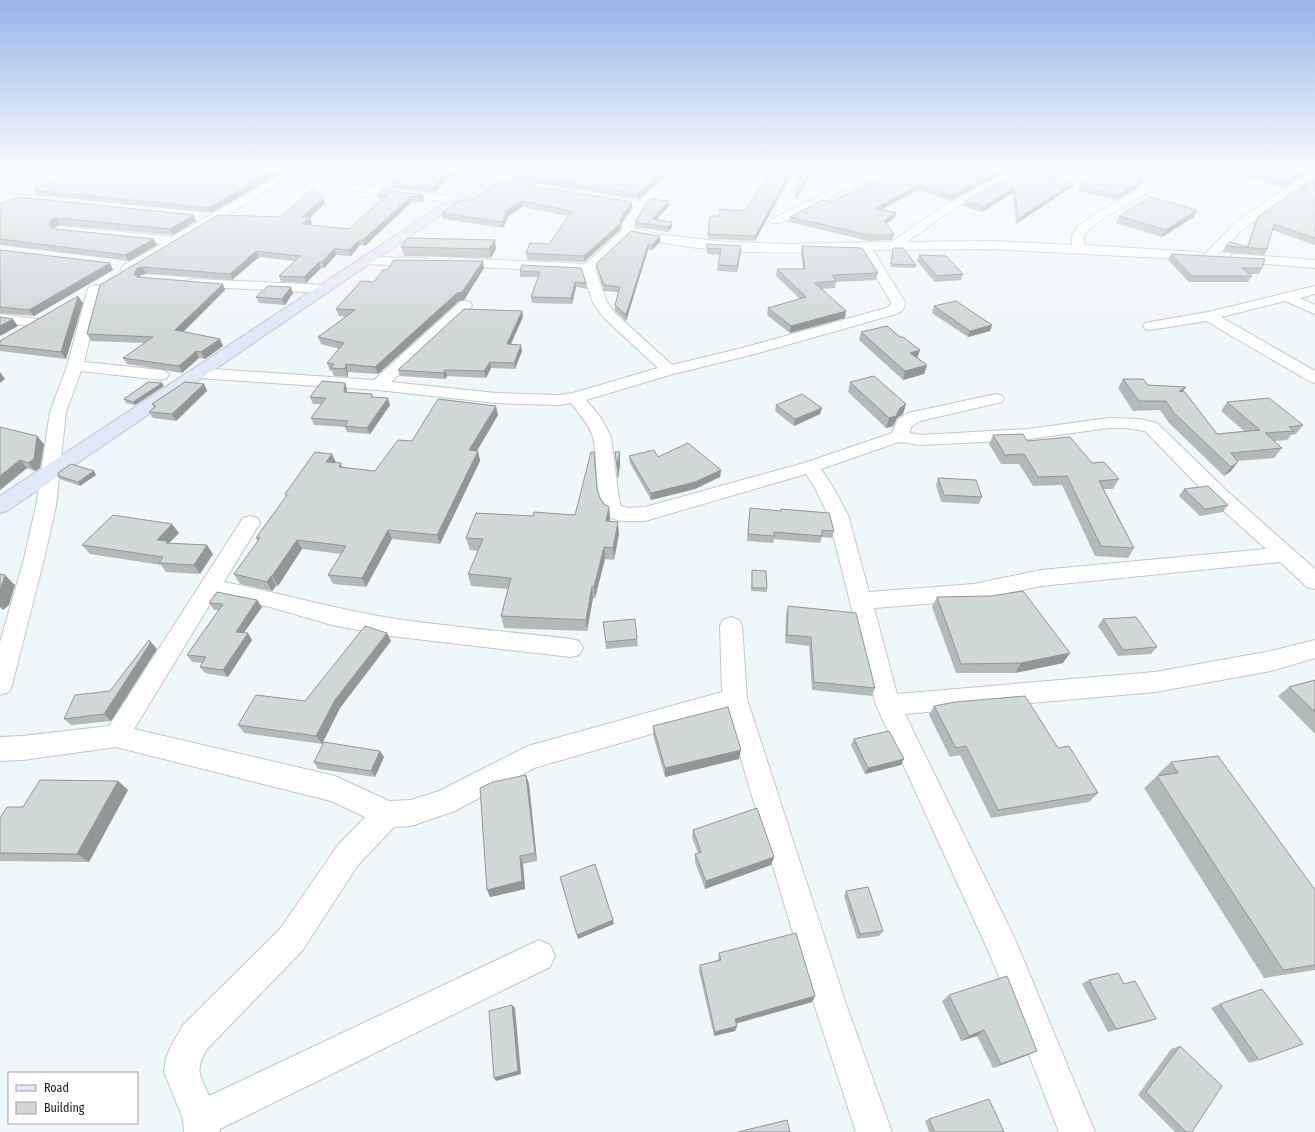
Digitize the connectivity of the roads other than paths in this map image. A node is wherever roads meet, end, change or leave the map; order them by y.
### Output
1 (206, 221) edge
2 (426, 221) edge
3 (631, 221) edge
4 (929, 221) edge
5 (1093, 221) edge
6 (1246, 221) edge
7 (60, 230) edge
8 (629, 231) junction
9 (173, 241) junction
10 (895, 245) junction
11 (864, 246) junction
12 (1078, 250) junction
13 (1209, 257) junction
14 (366, 261) junction
15 (1315, 264) edge
16 (588, 268) junction
17 (116, 270) dead end
18 (181, 282) edge
19 (94, 289) dead end
20 (324, 289) junction
21 (1315, 290) edge
22 (1287, 297) junction
23 (465, 305) dead end
24 (1315, 310) edge
25 (50, 315) edge
26 (1208, 316) junction
27 (0, 318) edge
28 (38, 323) junction
29 (1150, 326) dead end
30 (19, 333) edge
31 (75, 366) junction
32 (669, 370) junction
33 (199, 373) junction
34 (161, 375) dead end
35 (1315, 378) edge
36 (378, 385) junction
37 (575, 398) junction
38 (996, 399) dead end
39 (899, 436) junction
40 (810, 467) junction
41 (51, 472) junction
42 (0, 506) edge
43 (250, 523) dead end
44 (1286, 554) junction
45 (1315, 581) edge
46 (210, 587) junction
47 (862, 601) junction
48 (731, 626) dead end
49 (571, 648) dead end
50 (1315, 649) edge
51 (0, 685) edge
52 (735, 699) junction
53 (888, 705) junction
54 (116, 736) junction
55 (0, 750) edge
56 (388, 814) junction
57 (539, 956) dead end
58 (202, 1126) edge
59 (874, 1132) edge
60 (1077, 1132) edge

1 - 9 street
2 - 14 main road
3 - 8 street
4 - 10 street
5 - 12 street
6 - 13 street
7 - 9 street
8 - 11 street
8 - 16 street
9 - 17 street
10 - 11 street
10 - 12 street
11 - 32 street
12 - 13 street
13 - 15 street
14 - 16 street
14 - 20 main road
16 - 32 street
18 - 20 street
19 - 31 street
20 - 33 main road
21 - 22 street
22 - 24 street
22 - 26 street
23 - 36 street
25 - 28 street
26 - 29 street
26 - 35 street
27 - 28 street
28 - 30 street
31 - 34 street
31 - 41 street
32 - 37 street
33 - 36 street
33 - 41 main road
36 - 37 street
37 - 40 street
38 - 39 street
39 - 40 street
39 - 44 street
40 - 47 street
41 - 42 main road
41 - 51 street
43 - 46 street
44 - 45 street
44 - 47 street
46 - 49 street
46 - 54 street
47 - 53 street
48 - 52 street
50 - 53 street
52 - 56 street
52 - 59 street
53 - 60 street
54 - 55 street
54 - 56 street
56 - 58 street
57 - 58 street

